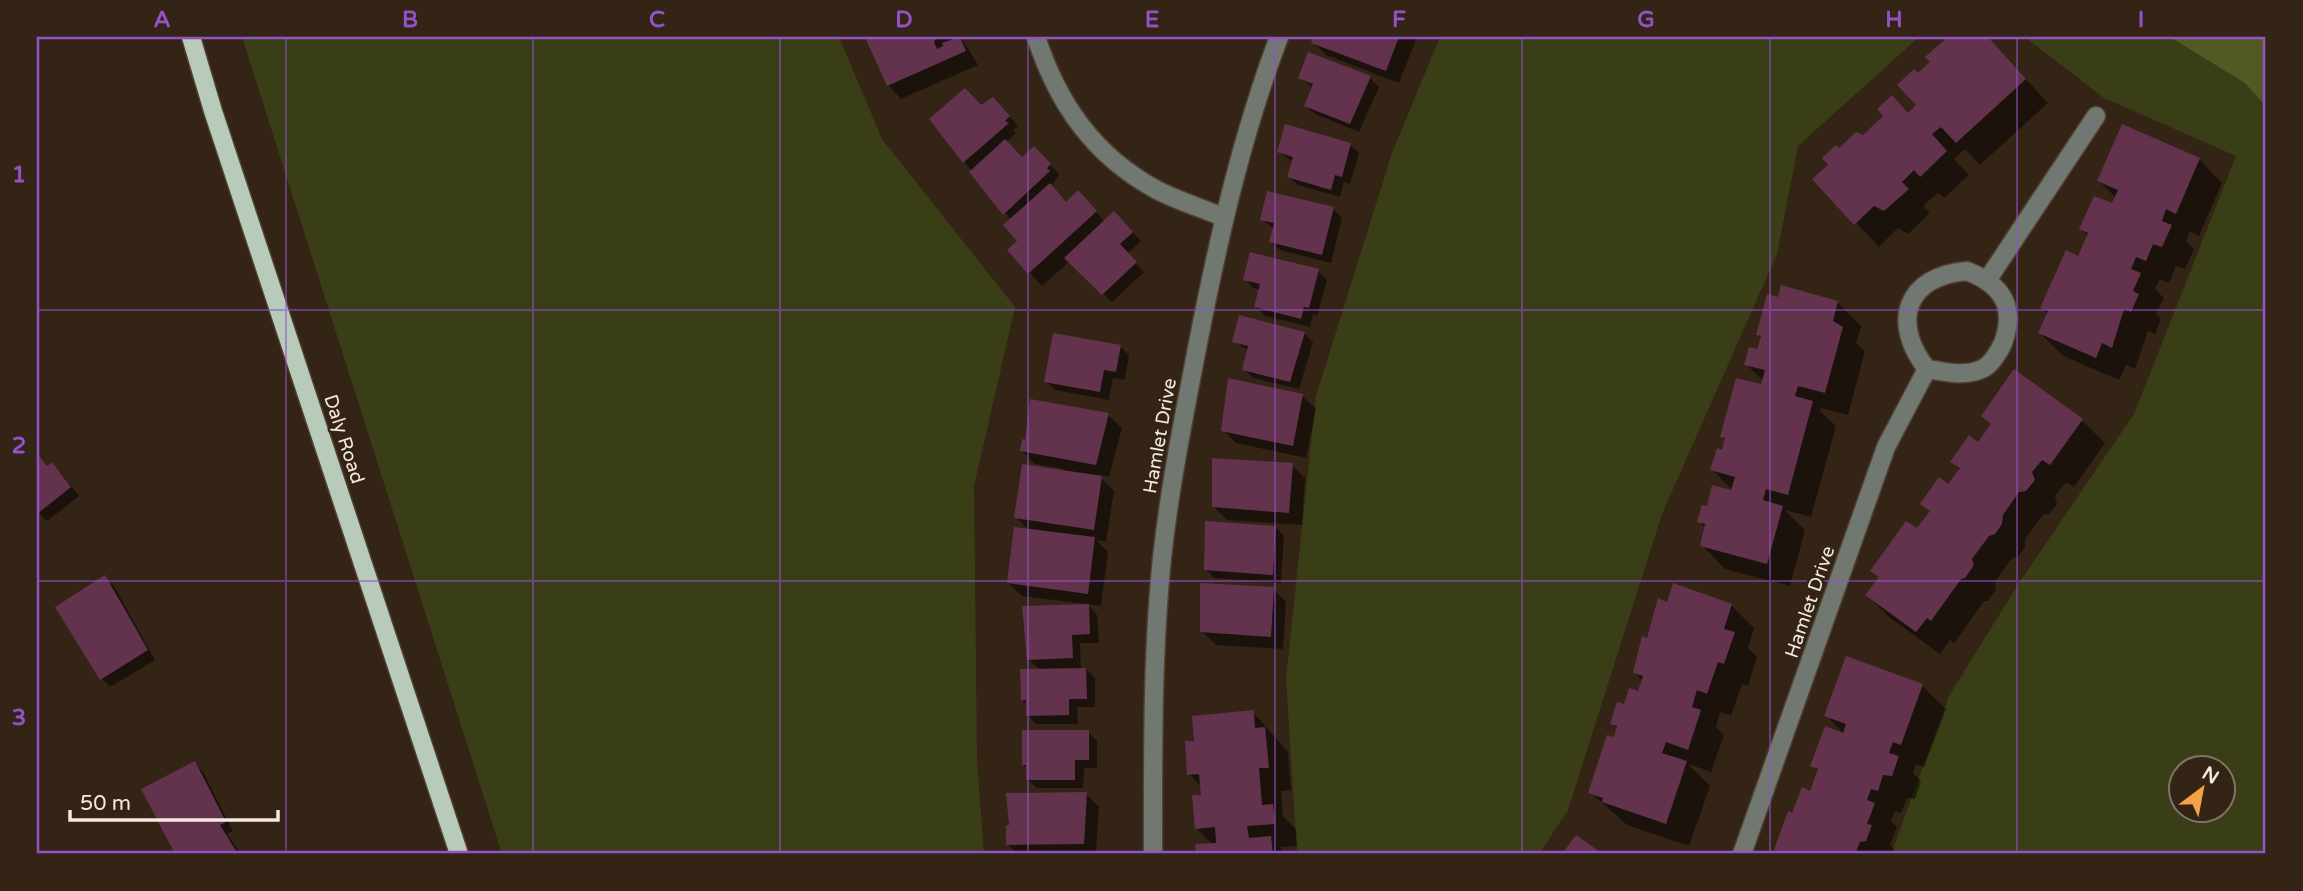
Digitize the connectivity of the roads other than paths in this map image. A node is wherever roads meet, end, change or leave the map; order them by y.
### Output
1 (191, 37) edge
2 (1036, 37) edge
3 (1279, 37) edge
4 (2096, 116) dead end
5 (1223, 217) junction
6 (1988, 279) junction
7 (1927, 369) junction
8 (459, 854) edge
9 (1153, 854) edge
10 (1742, 854) edge

1 - 8 main road, Daly Road
2 - 5 street
3 - 5 street, Hamlet Drive
4 - 6 street
5 - 9 street, Hamlet Drive
6 - 7 street
6 - 7 street
7 - 10 street, Hamlet Drive

